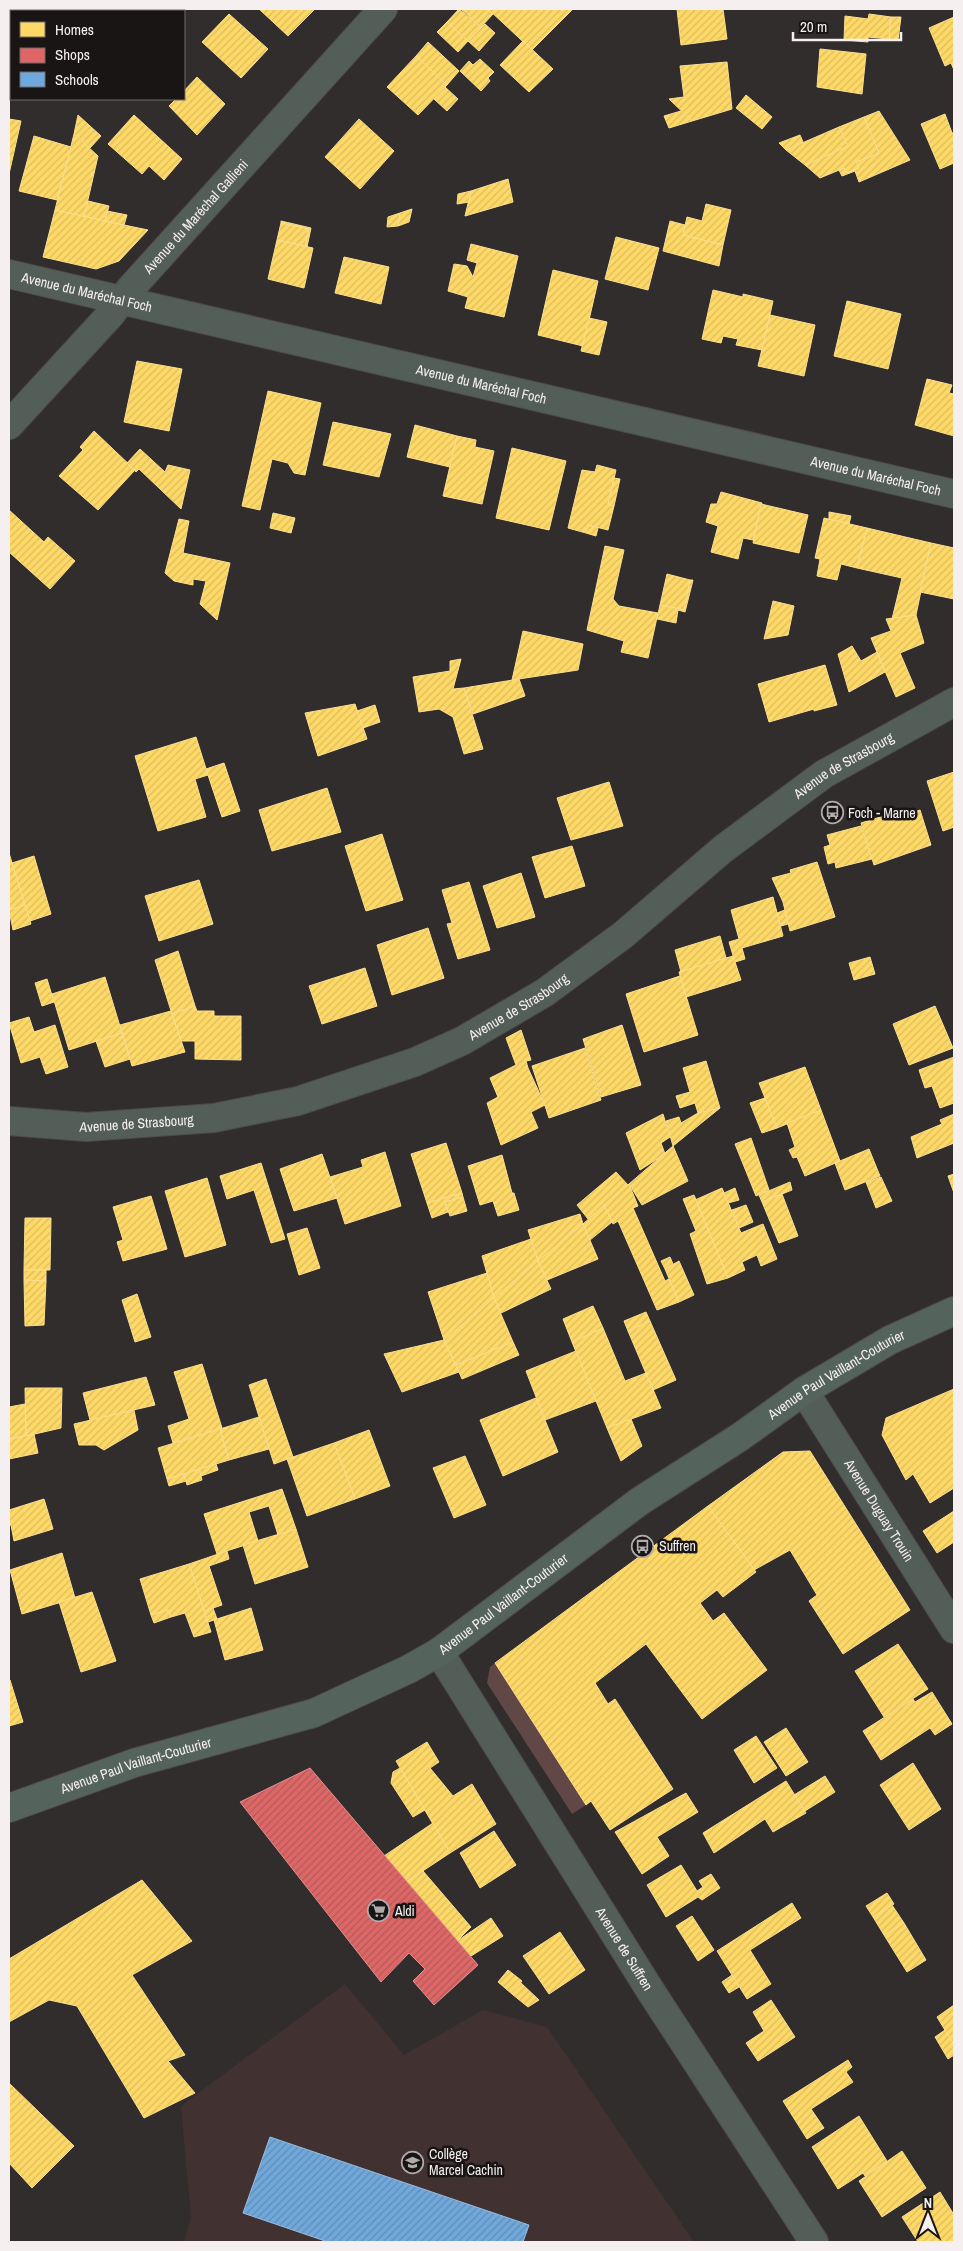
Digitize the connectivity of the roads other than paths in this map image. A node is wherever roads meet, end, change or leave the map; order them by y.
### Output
1 (383, 9) edge
2 (9, 274) edge
3 (122, 300) junction
4 (9, 425) edge
5 (954, 494) edge
6 (954, 702) edge
7 (9, 1121) edge
8 (954, 1311) edge
9 (804, 1391) junction
10 (954, 1629) edge
11 (439, 1652) junction
12 (9, 1808) edge
13 (808, 2239) edge

1 - 3 street, Avenue du Maréchal Gallieni
2 - 3 street, Avenue du Maréchal Foch
3 - 4 street, Avenue du Maréchal Gallieni
3 - 5 street, Avenue du Maréchal Foch
6 - 7 street, Avenue de Strasbourg
8 - 9 main road, Avenue Paul Vaillant-Couturier
9 - 10 street, Avenue Duguay Trouin
9 - 11 main road, Avenue Paul Vaillant-Couturier
11 - 12 main road, Avenue Paul Vaillant-Couturier
11 - 13 street, Avenue de Suffren

